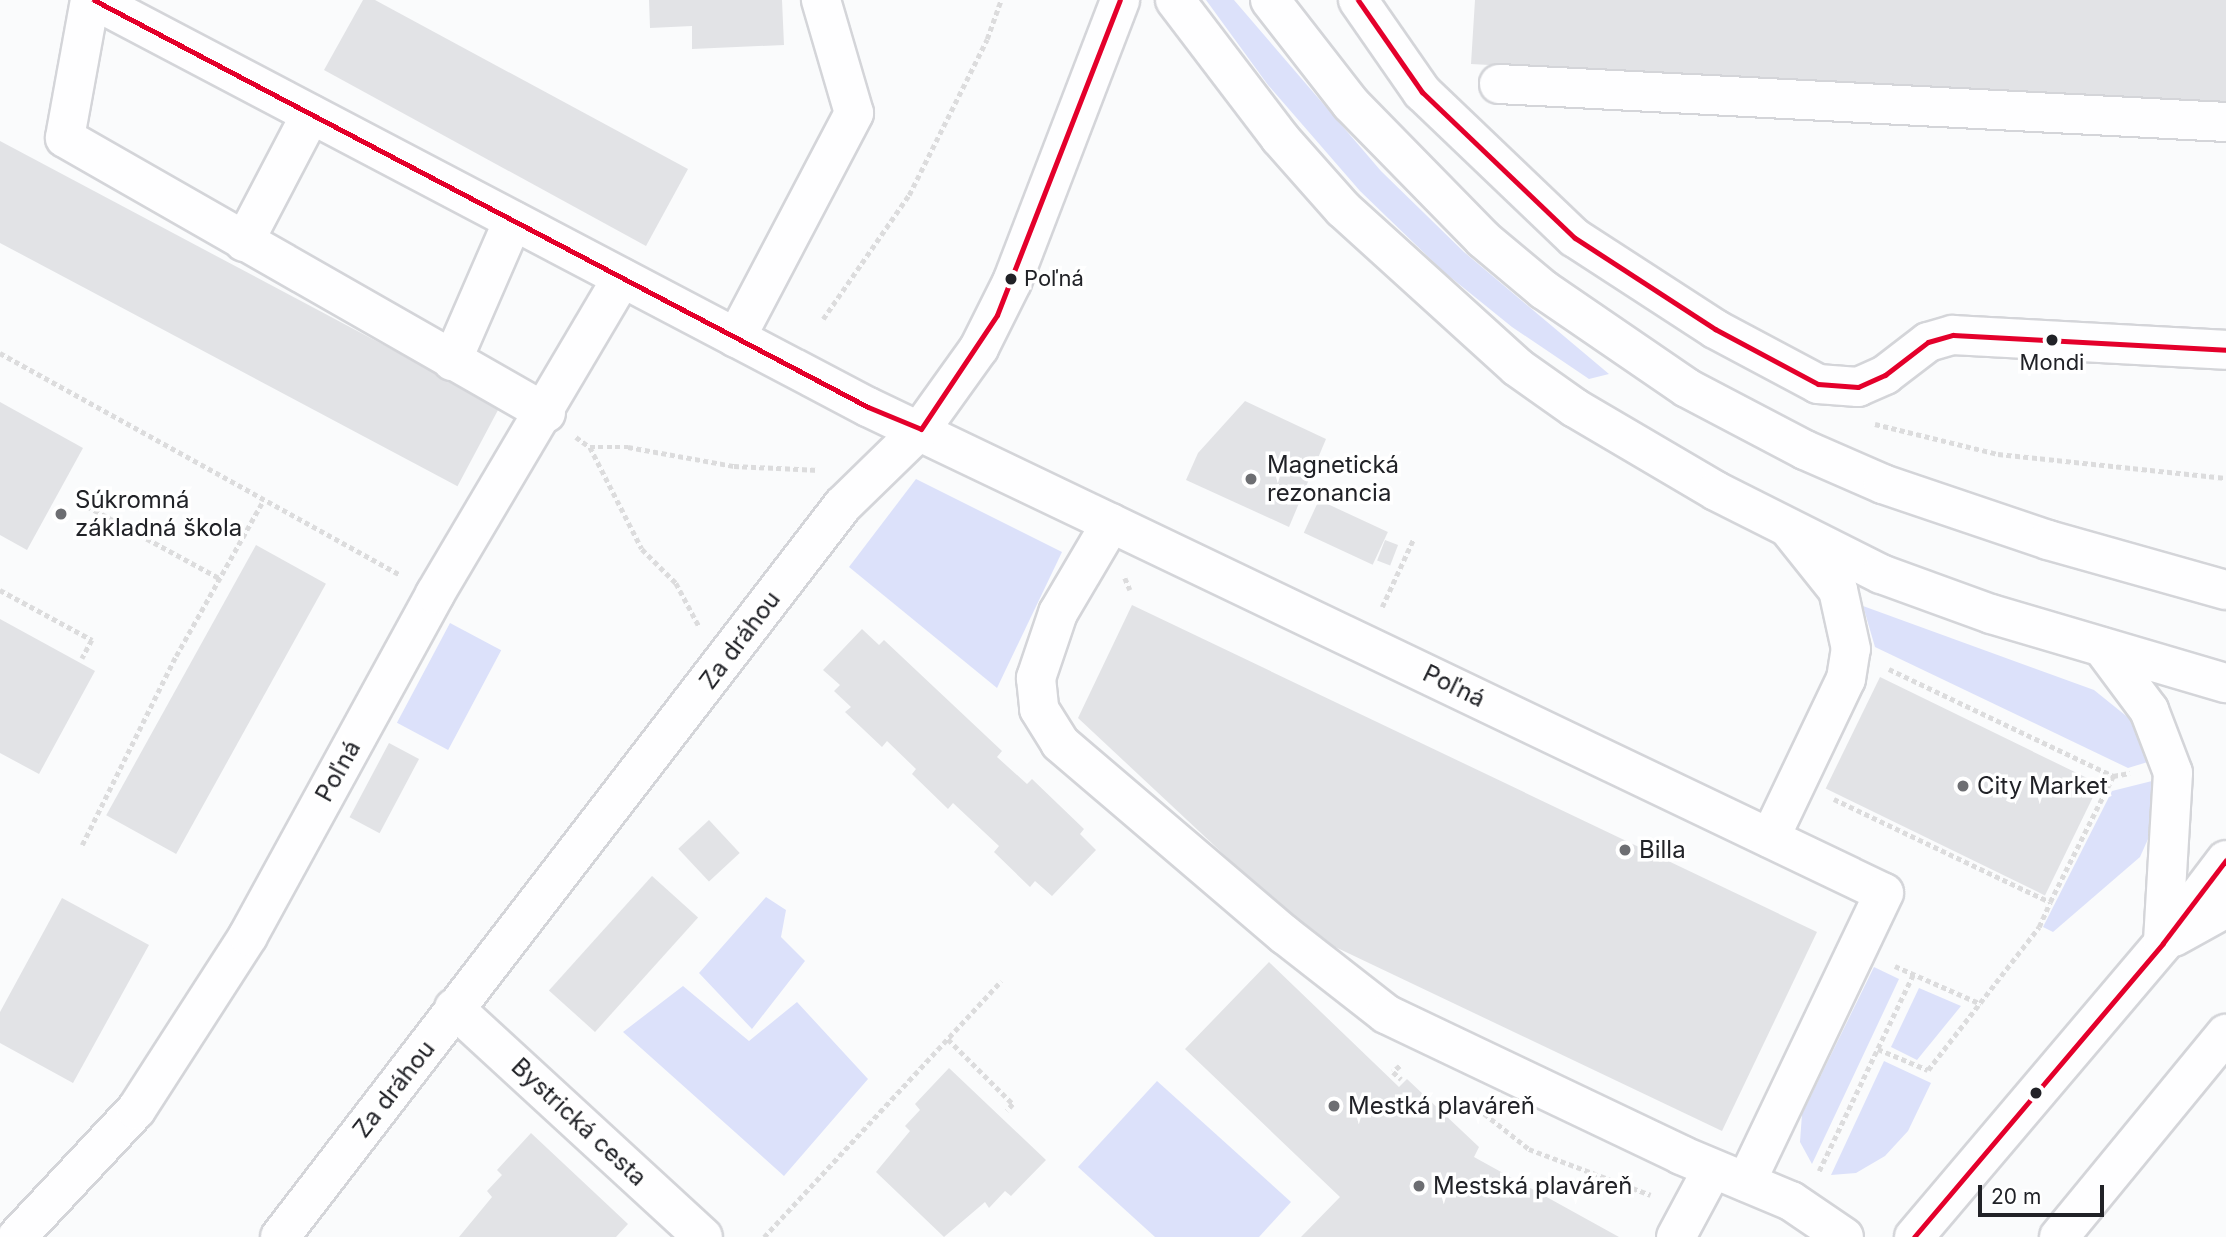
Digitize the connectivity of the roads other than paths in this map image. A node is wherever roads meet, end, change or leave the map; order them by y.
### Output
1 (92, 0) edge
2 (821, 0) edge
3 (1120, 0) edge
4 (1270, 0) edge
5 (1357, 0) edge
6 (1184, 13) edge
7 (1499, 84) dead end
8 (310, 114) junction
9 (2226, 122) edge
10 (513, 220) junction
11 (244, 242) junction
12 (622, 278) junction
13 (736, 338) junction
14 (2226, 350) edge
15 (452, 361) junction
16 (545, 413) junction
17 (920, 429) junction
18 (1111, 523) junction
19 (1790, 530) junction
20 (2226, 590) edge
21 (2102, 647) junction
22 (2226, 683) edge
23 (1770, 838) junction
24 (2226, 860) edge
25 (2226, 908) edge
26 (2163, 943) junction
27 (454, 1008) junction
28 (2226, 1034) edge
29 (1729, 1176) junction
30 (0, 1215) edge
31 (10, 1237) edge
32 (17, 1237) edge
33 (280, 1237) edge
34 (703, 1237) edge
35 (1676, 1237) edge
36 (1844, 1237) edge
37 (1914, 1237) edge
38 (2059, 1237) edge

1 - 8 street, Poľná
1 - 11 street
2 - 13 street
3 - 17 street, Za dráhou
4 - 20 street
5 - 14 street
6 - 19 street
7 - 9 street
8 - 10 street, Poľná
8 - 11 street
10 - 12 street, Poľná
10 - 15 street
11 - 15 street
12 - 13 street, Poľná
12 - 16 street, Poľná
13 - 17 street, Poľná
15 - 16 street
16 - 32 street, Poľná
17 - 18 street, Poľná
17 - 27 street, Za dráhou
18 - 23 street, Poľná
18 - 29 street
19 - 21 street
19 - 23 street
21 - 22 street
21 - 26 street
23 - 29 street, Poľná
24 - 26 street
25 - 26 street
26 - 37 street
27 - 33 street, Za dráhou
27 - 34 street, Bystrická cesta
28 - 38 street
29 - 35 street
29 - 36 street
30 - 31 street

